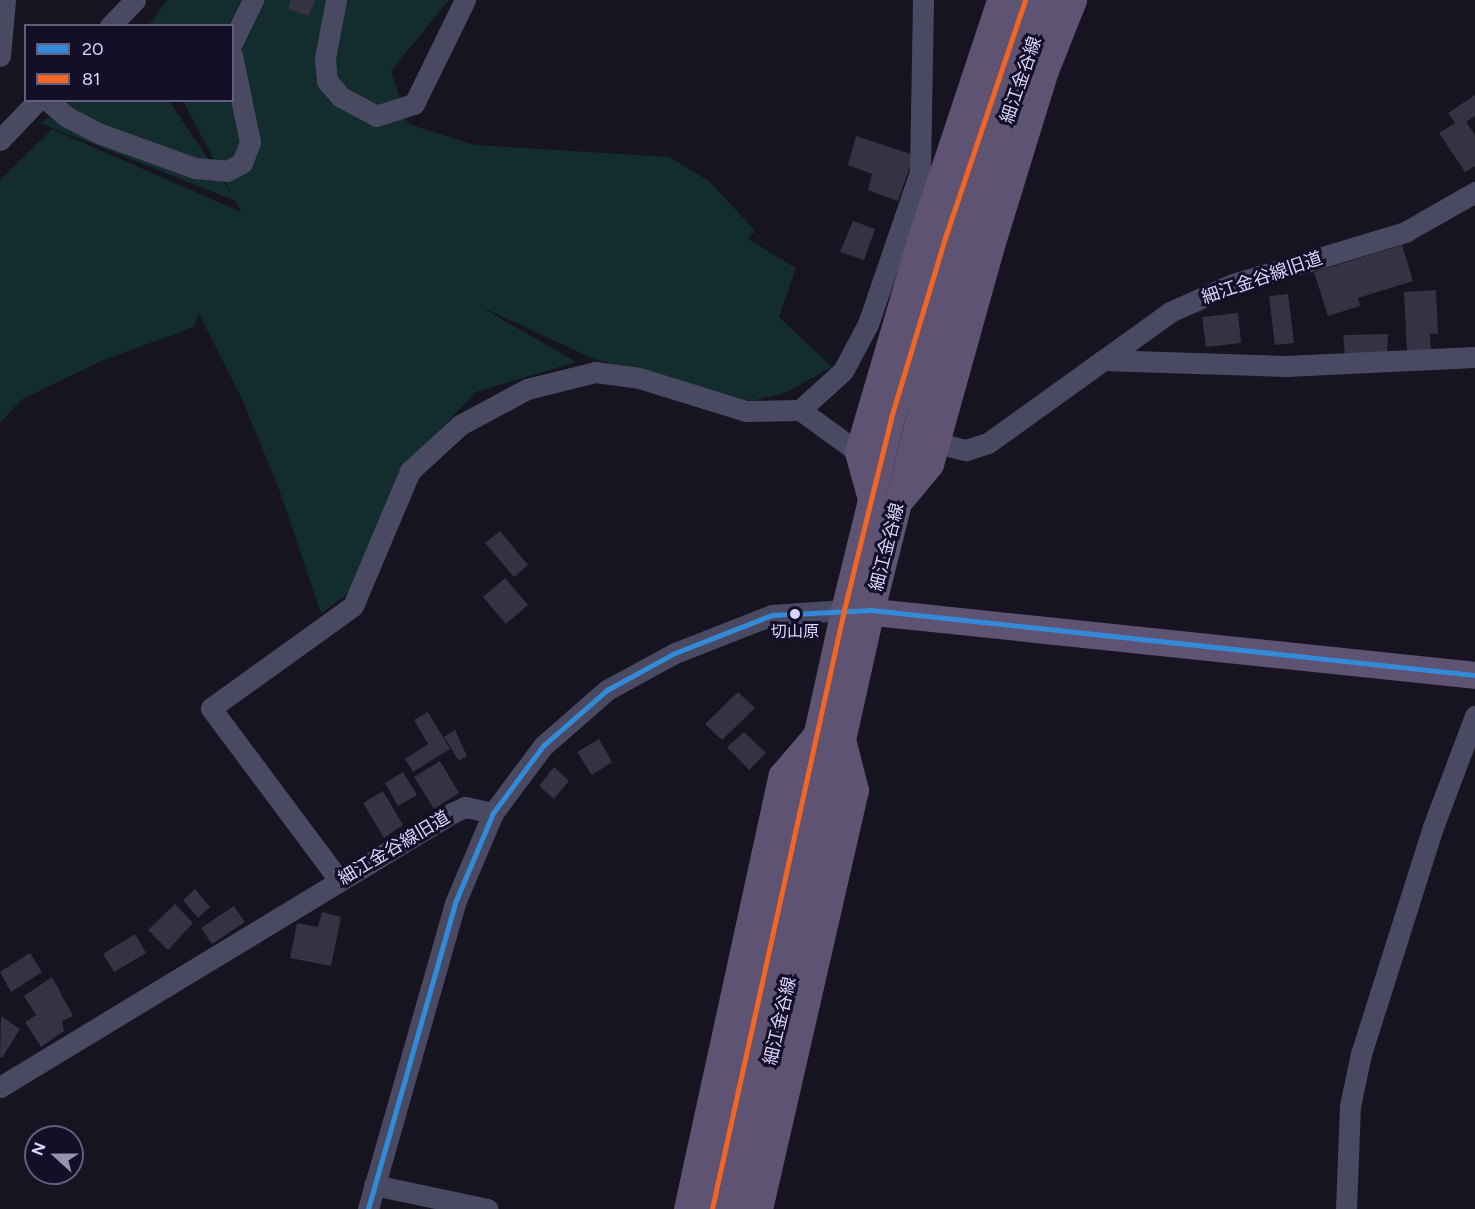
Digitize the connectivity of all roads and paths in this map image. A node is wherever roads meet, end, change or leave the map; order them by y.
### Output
1 (5, 0) edge
2 (135, 0) edge
3 (253, 0) edge
4 (336, 0) edge
5 (465, 0) edge
6 (923, 0) edge
7 (1000, 0) edge
8 (1025, 0) edge
9 (1048, 0) edge
10 (1072, 0) edge
11 (112, 24) edge
12 (234, 39) edge
13 (0, 56) edge
14 (234, 65) edge
15 (36, 102) edge
16 (49, 102) edge
17 (0, 140) edge
18 (1475, 192) edge
19 (1475, 357) edge
20 (1103, 360) junction
21 (800, 410) junction
22 (937, 443) junction
23 (858, 452) junction
24 (871, 500) junction
25 (898, 502) junction
26 (844, 610) junction
27 (871, 610) junction
28 (1475, 675) edge
29 (1475, 716) edge
30 (817, 734) junction
31 (842, 741) junction
32 (493, 813) junction
33 (339, 880) junction
34 (0, 1087) edge
35 (374, 1185) junction
36 (368, 1209) edge
37 (488, 1209) edge
38 (687, 1209) edge
39 (712, 1209) edge
40 (737, 1209) edge
41 (759, 1209) edge
42 (1346, 1209) edge

1 - 13 street
2 - 11 street
3 - 12 street
4 - 5 street
6 - 21 street
7 - 23 main road
8 - 24 main road, 細江金谷線
9 - 25 main road, 細江金谷線
10 - 22 main road
14 - 16 street
15 - 17 street
18 - 20 street, 細江金谷線旧道
19 - 20 street
20 - 22 street, 細江金谷線旧道
21 - 23 street
21 - 33 street
22 - 25 main road
23 - 24 main road
24 - 26 main road, 細江金谷線
25 - 27 main road, 細江金谷線
26 - 27 main road
26 - 30 main road, 細江金谷線
26 - 32 street
27 - 28 main road
27 - 31 main road, 細江金谷線
29 - 42 street
30 - 38 main road
30 - 39 main road, 細江金谷線
31 - 40 main road, 細江金谷線
31 - 41 main road
32 - 33 street, 細江金谷線旧道
32 - 35 street
33 - 34 street, 細江金谷線旧道
35 - 36 street
35 - 37 street

